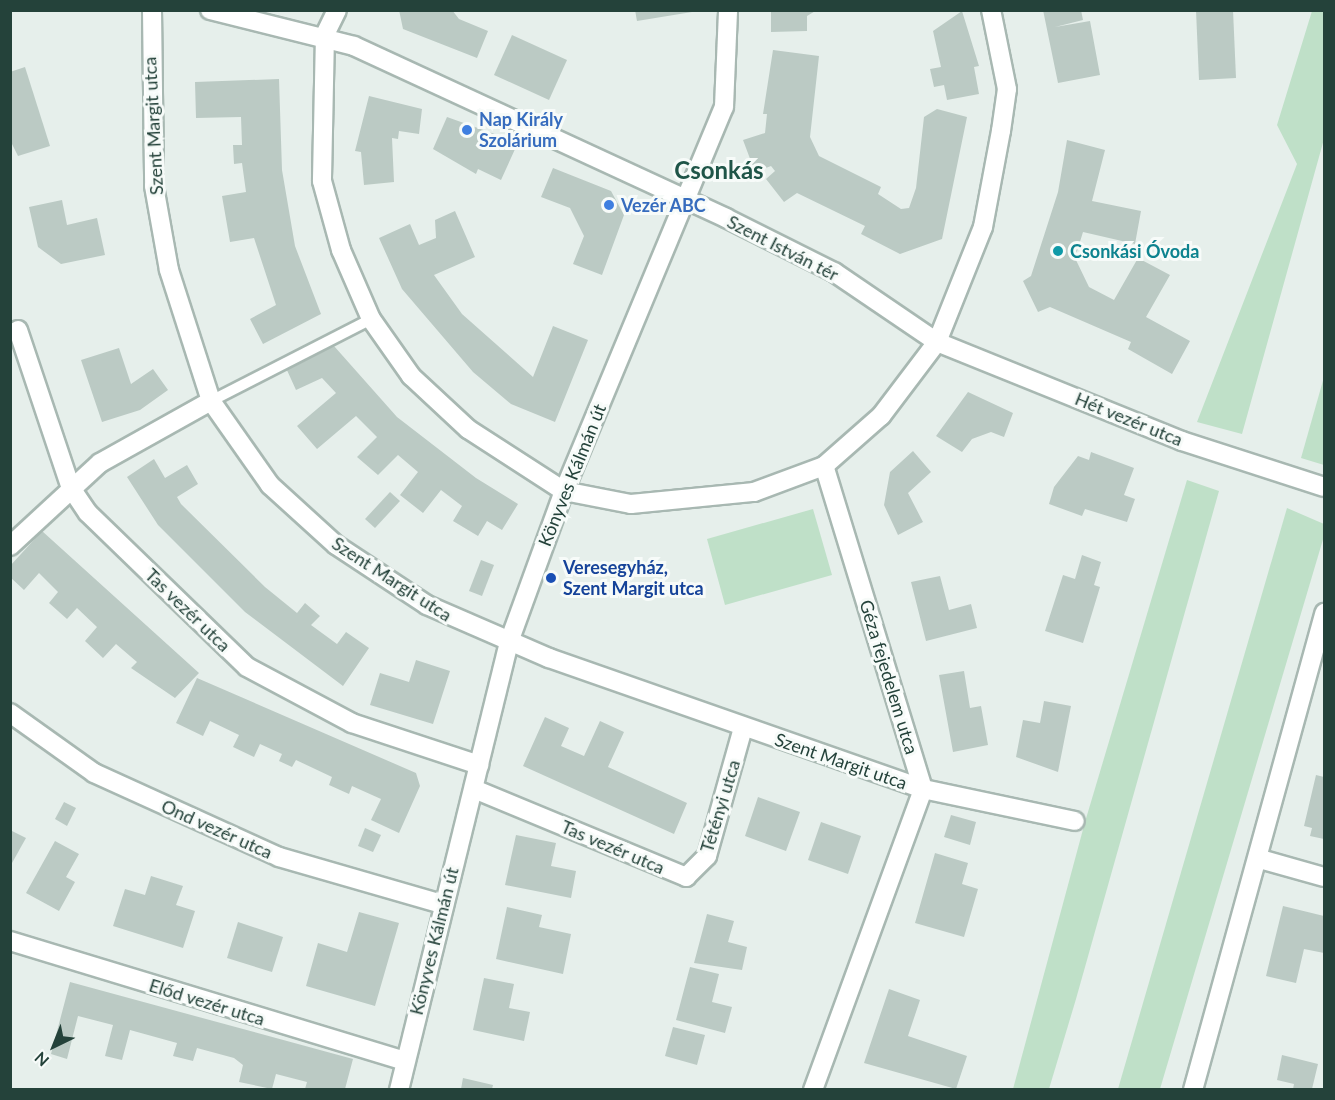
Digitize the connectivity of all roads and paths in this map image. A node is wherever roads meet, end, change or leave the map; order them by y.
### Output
1 (152, 10) edge
2 (210, 10) edge
3 (338, 10) edge
4 (728, 10) edge
5 (991, 10) edge
6 (325, 35) junction
7 (685, 200) junction
8 (371, 319) junction
9 (18, 330) dead end
10 (937, 342) junction
11 (211, 401) junction
12 (824, 466) junction
13 (1324, 487) edge
14 (71, 488) junction
15 (564, 490) junction
16 (10, 546) edge
17 (1324, 613) edge
18 (509, 642) junction
19 (10, 713) edge
20 (743, 728) junction
21 (479, 765) junction
22 (474, 789) junction
23 (923, 789) junction
24 (1074, 821) dead end
25 (1260, 860) junction
26 (686, 877) joint
27 (1324, 877) edge
28 (442, 904) junction
29 (10, 941) edge
30 (404, 1061) junction
31 (399, 1089) edge
32 (813, 1089) edge
33 (1193, 1089) edge

1 - 11 street, Szent Margit utca
2 - 6 street
3 - 6 street
4 - 7 street, Könyves Kálmán út
5 - 10 street
6 - 7 street, Szent István tér
6 - 8 street
7 - 10 street, Szent István tér
7 - 15 street, Könyves Kálmán út
8 - 11 lane
8 - 15 street
9 - 14 street, Tas vezér utca
10 - 12 street
10 - 13 street, Hét vezér utca
11 - 14 street
11 - 18 street, Szent Margit utca
12 - 15 street
12 - 23 street, Géza fejedelem utca
14 - 16 street
14 - 21 street, Tas vezér utca
15 - 18 street, Könyves Kálmán út
17 - 25 street
18 - 20 street, Szent Margit utca
18 - 21 street, Könyves Kálmán út
19 - 28 street, Ond vezér utca
20 - 23 street, Szent Margit utca
20 - 26 street, Tétényi utca
21 - 22 street, Könyves Kálmán út
22 - 26 street, Tas vezér utca
22 - 28 street, Könyves Kálmán út
23 - 24 street, Szent Margit utca
23 - 32 street
25 - 27 street
25 - 33 street
28 - 30 street, Könyves Kálmán út
29 - 30 street, Előd vezér utca
30 - 31 street, Könyves Kálmán út

